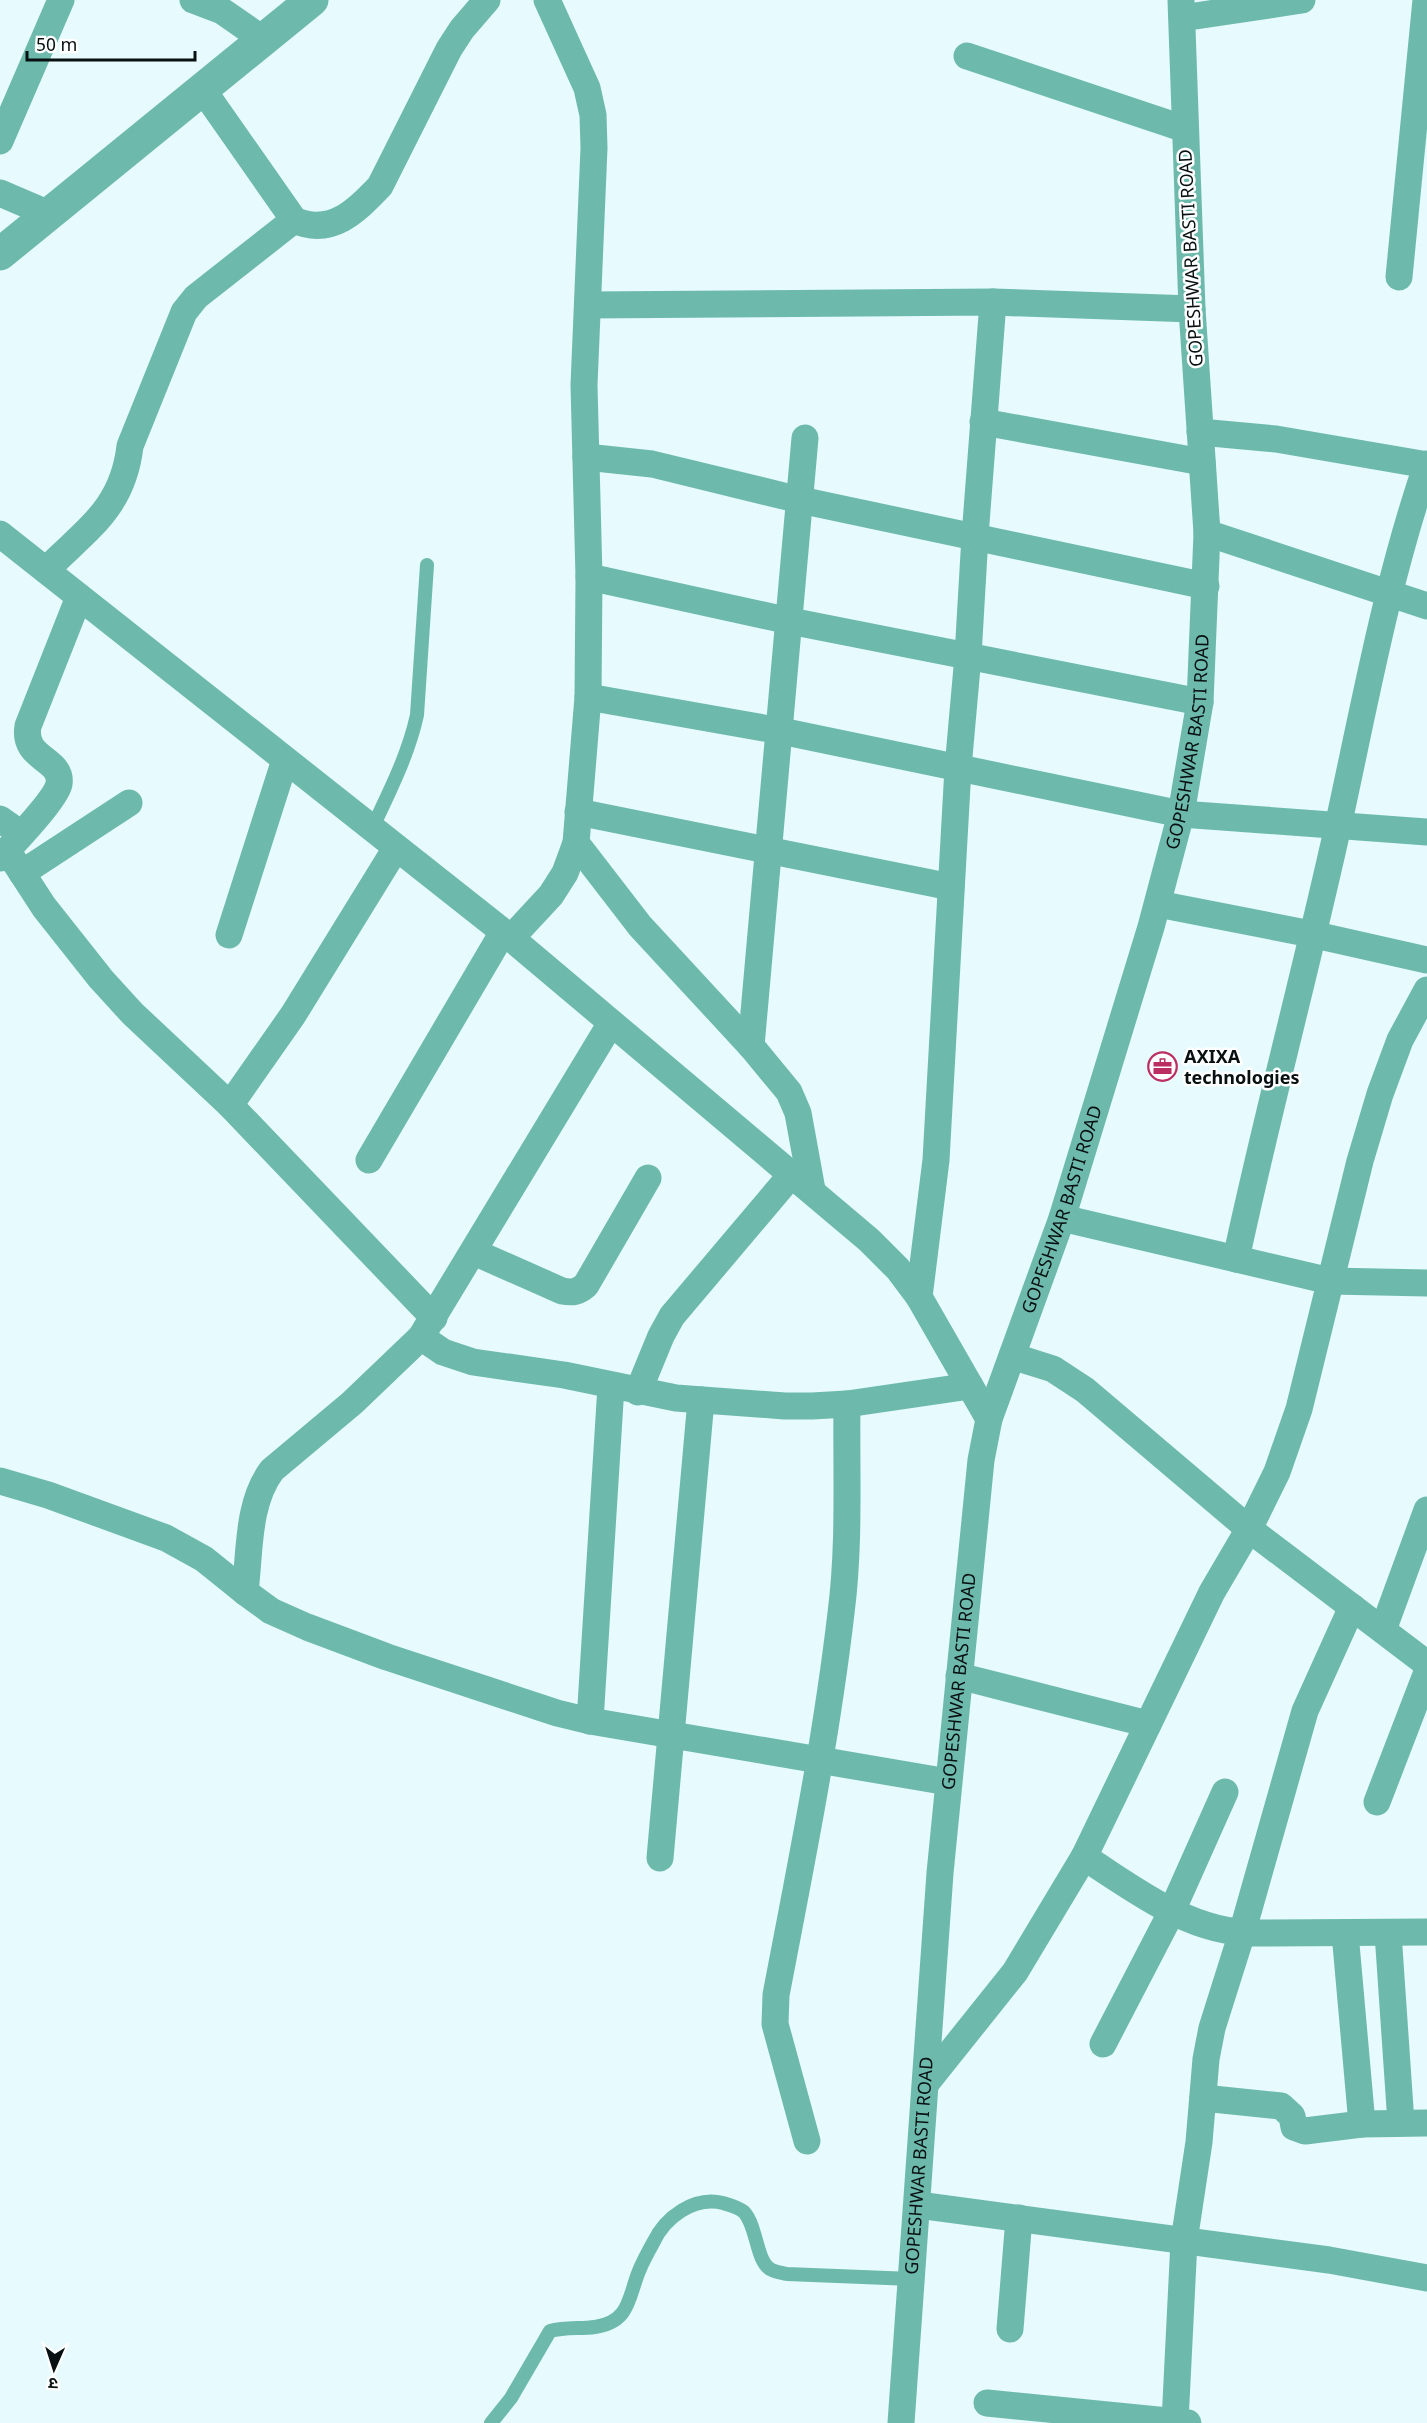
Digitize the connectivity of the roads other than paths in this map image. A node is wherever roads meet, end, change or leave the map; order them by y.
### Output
1 (61, 0) edge
2 (193, 0) edge
3 (312, 0) edge
4 (487, 0) edge
5 (547, 0) edge
6 (1302, 0) edge
7 (1426, 0) edge
8 (1182, 9) edge
9 (264, 40) junction
10 (967, 56) dead end
11 (1422, 88) edge
12 (203, 90) junction
13 (1185, 129) junction
14 (0, 141) edge
15 (0, 193) edge
16 (49, 214) junction
17 (294, 220) junction
18 (0, 254) edge
19 (1399, 277) dead end
20 (993, 302) junction
21 (588, 305) junction
22 (1192, 309) junction
23 (983, 423) junction
24 (1200, 432) junction
25 (805, 438) dead end
26 (586, 457) junction
27 (1202, 462) junction
28 (1427, 464) edge
29 (800, 500) junction
30 (1207, 533) junction
31 (0, 535) edge
32 (975, 536) junction
33 (427, 565) dead end
34 (46, 570) junction
35 (589, 577) junction
36 (1206, 586) junction
37 (1388, 592) junction
38 (79, 597) junction
39 (1427, 606) edge
40 (790, 621) junction
41 (968, 656) junction
42 (588, 697) junction
43 (1200, 702) junction
44 (781, 731) junction
45 (285, 760) junction
46 (958, 768) junction
47 (129, 803) dead end
48 (578, 812) junction
49 (1181, 814) junction
50 (1338, 827) junction
51 (372, 829) junction
52 (1427, 832) edge
53 (576, 843) junction
54 (10, 847) edge
55 (396, 848) junction
56 (769, 852) junction
57 (951, 887) junction
58 (1158, 904) junction
59 (1311, 934) junction
60 (229, 935) dead end
61 (507, 935) junction
62 (1427, 960) edge
63 (1427, 990) edge
64 (612, 1023) junction
65 (751, 1047) junction
66 (230, 1105) junction
67 (369, 1160) dead end
68 (648, 1178) dead end
69 (802, 1182) junction
70 (1062, 1218) junction
71 (474, 1252) junction
72 (1236, 1260) junction
73 (1330, 1281) junction
74 (1427, 1283) edge
75 (919, 1297) junction
76 (428, 1328) junction
77 (1012, 1356) junction
78 (611, 1386) junction
79 (970, 1386) junction
80 (638, 1392) junction
81 (701, 1400) junction
82 (847, 1404) junction
83 (989, 1419) junction
84 (0, 1481) edge
85 (1427, 1510) edge
86 (1249, 1529) junction
87 (245, 1592) junction
88 (1352, 1607) junction
89 (1383, 1630) junction
90 (1427, 1664) edge
91 (1427, 1672) edge
92 (959, 1676) junction
93 (590, 1721) junction
94 (1148, 1724) junction
95 (672, 1735) junction
96 (820, 1761) junction
97 (948, 1782) junction
98 (1225, 1792) dead end
99 (1377, 1802) dead end
100 (1084, 1857) junction
101 (660, 1858) dead end
102 (1172, 1913) junction
103 (1427, 1932) edge
104 (1242, 1933) junction
105 (1345, 1933) junction
106 (1388, 1933) junction
107 (1103, 2044) dead end
108 (927, 2082) junction
109 (1203, 2098) junction
110 (1414, 2123) edge
111 (1362, 2124) junction
112 (807, 2141) dead end
113 (918, 2205) junction
114 (1019, 2218) junction
115 (1184, 2241) junction
116 (1427, 2278) edge
117 (912, 2279) junction
118 (1010, 2329) dead end
119 (987, 2403) dead end
120 (1181, 2422) edge
121 (491, 2423) edge
122 (902, 2423) edge

1 - 14 street
2 - 9 street
3 - 9 street
4 - 17 street
5 - 21 street
6 - 8 street
7 - 11 street
8 - 13 street, GOPESHWAR BASTI ROAD
9 - 12 street
10 - 13 street
11 - 19 street
12 - 16 street
12 - 17 street
13 - 22 street, GOPESHWAR BASTI ROAD
15 - 16 street
16 - 18 street
17 - 34 street
20 - 21 street
20 - 22 street
20 - 23 street
21 - 26 street
22 - 24 street, GOPESHWAR BASTI ROAD
23 - 27 street
23 - 32 street
24 - 27 street, GOPESHWAR BASTI ROAD
24 - 28 street
25 - 29 street
26 - 29 street
26 - 35 street
27 - 30 street, GOPESHWAR BASTI ROAD
28 - 37 street
29 - 32 street
29 - 40 street
30 - 36 street, GOPESHWAR BASTI ROAD
30 - 37 street
31 - 34 street
32 - 36 street
32 - 41 street
33 - 51 lane
34 - 38 street
35 - 40 street
35 - 42 street
36 - 43 street, GOPESHWAR BASTI ROAD
37 - 39 street
37 - 50 street
38 - 45 street
38 - 54 street
40 - 41 street
40 - 44 street
41 - 43 street
41 - 46 street
42 - 44 street
42 - 48 street
43 - 49 street, GOPESHWAR BASTI ROAD
44 - 46 street
44 - 56 street
45 - 51 street
45 - 60 street
46 - 49 street
46 - 57 street
47 - 54 street
48 - 53 street
48 - 56 street
49 - 50 street
49 - 58 street, GOPESHWAR BASTI ROAD
50 - 52 street
50 - 59 street
51 - 55 street
53 - 61 street
53 - 65 street
54 - 66 street
55 - 61 street
55 - 66 street
56 - 57 street
56 - 65 street
57 - 75 street
58 - 59 street
58 - 70 street, GOPESHWAR BASTI ROAD
59 - 62 street
59 - 72 street
61 - 64 street
61 - 67 street
63 - 73 street
64 - 69 street
64 - 71 street
65 - 69 street
66 - 76 street
68 - 71 street
69 - 75 street
69 - 80 street
70 - 72 street
70 - 77 street, GOPESHWAR BASTI ROAD
71 - 76 street
72 - 73 street
73 - 74 street
73 - 86 street
75 - 79 street
76 - 78 street
76 - 87 street
77 - 83 street, GOPESHWAR BASTI ROAD
77 - 86 street
78 - 80 street
78 - 93 street
79 - 82 street
79 - 83 street
80 - 81 street
81 - 82 street
81 - 95 street
82 - 96 street
83 - 92 street, GOPESHWAR BASTI ROAD
84 - 87 street
85 - 89 street
86 - 88 street
86 - 94 street
87 - 93 street
88 - 89 street
88 - 104 street
89 - 90 street
91 - 99 street
92 - 94 street
92 - 97 street, GOPESHWAR BASTI ROAD
93 - 95 street
94 - 100 street
95 - 96 street
95 - 101 street
96 - 97 street
96 - 112 street
97 - 108 street, GOPESHWAR BASTI ROAD
98 - 102 street
100 - 102 street
100 - 108 street
102 - 104 street
102 - 107 street
103 - 106 street
104 - 105 street
104 - 109 street
105 - 106 street
105 - 111 street
106 - 110 street
108 - 113 street, GOPESHWAR BASTI ROAD
109 - 111 street
109 - 115 street
110 - 111 street
113 - 114 street
113 - 117 street, GOPESHWAR BASTI ROAD
114 - 115 street
114 - 118 street
115 - 116 street
115 - 120 street
117 - 121 lane
117 - 122 street, GOPESHWAR BASTI ROAD
119 - 120 street

